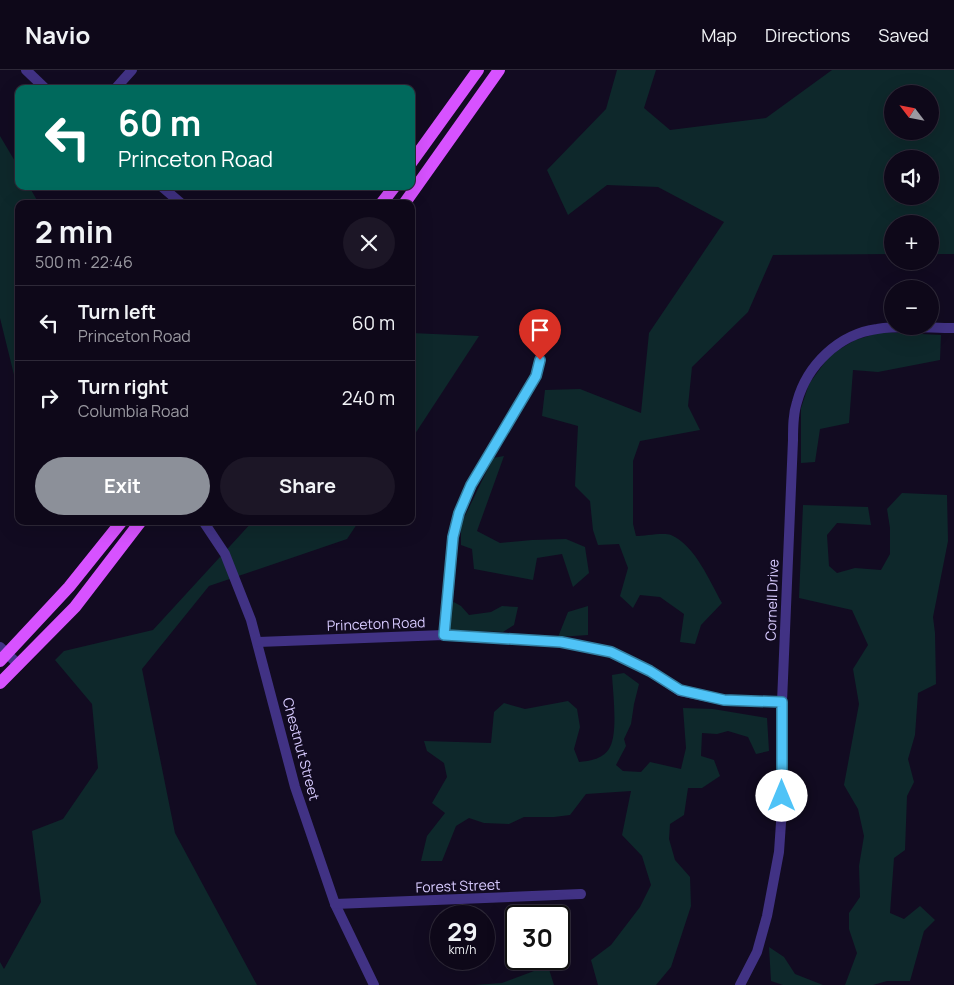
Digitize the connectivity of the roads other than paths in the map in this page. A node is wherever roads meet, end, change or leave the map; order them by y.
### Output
1 (26, 70) edge
2 (132, 70) edge
3 (500, 70) edge
4 (477, 72) edge
5 (491, 81) junction
6 (42, 85) edge
7 (119, 85) edge
8 (415, 157) edge
9 (415, 188) edge
10 (166, 190) edge
11 (392, 190) edge
12 (177, 200) edge
13 (384, 200) edge
14 (401, 200) edge
15 (954, 328) edge
16 (540, 360) dead end
17 (119, 525) edge
18 (138, 525) edge
19 (206, 525) edge
20 (444, 635) junction
21 (258, 642) junction
22 (2, 654) edge
23 (19, 665) junction
24 (0, 682) edge
25 (782, 702) junction
26 (581, 894) dead end
27 (335, 904) junction
28 (374, 985) edge
29 (740, 985) edge

1 - 6 street
2 - 7 street
3 - 5 main road
4 - 5 main road
4 - 8 main road
5 - 9 main road
10 - 12 street
11 - 13 main road
11 - 14 main road
15 - 25 street, Cornell Drive
16 - 20 street
17 - 22 main road
18 - 23 main road
19 - 21 street, Chestnut Street
20 - 21 street, Princeton Road
20 - 25 street, Princeton Road
21 - 27 street, Chestnut Street
22 - 23 street
23 - 24 main road
25 - 29 street, Cornell Drive
26 - 27 street, Forest Street
27 - 28 street, Chestnut Street

